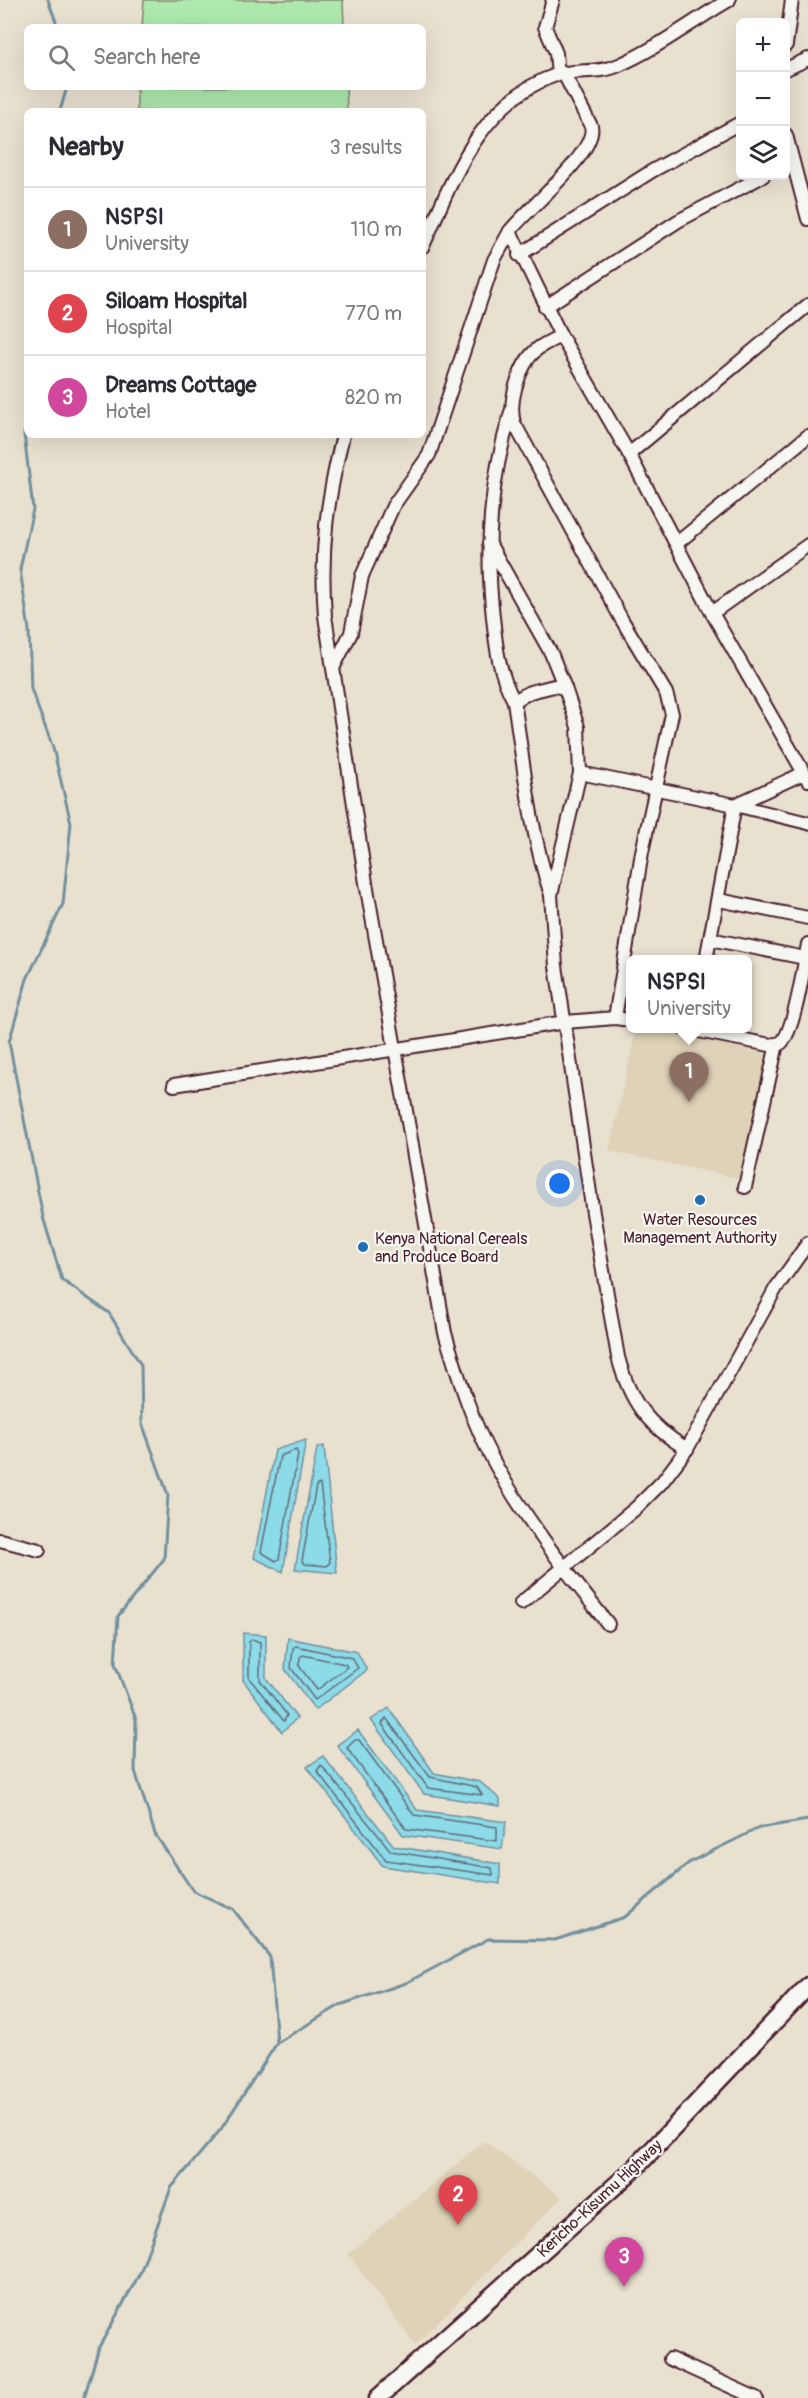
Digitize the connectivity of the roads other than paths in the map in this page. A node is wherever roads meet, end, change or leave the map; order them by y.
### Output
1 (554, 0) edge
2 (729, 0) edge
3 (792, 0) edge
4 (790, 18) edge
5 (808, 60) edge
6 (790, 67) edge
7 (561, 74) junction
8 (736, 126) edge
9 (790, 168) edge
10 (808, 173) edge
11 (755, 180) edge
12 (796, 182) junction
13 (808, 219) edge
14 (510, 231) junction
15 (426, 239) edge
16 (519, 255) junction
17 (808, 305) edge
18 (545, 307) junction
19 (561, 336) junction
20 (511, 412) junction
21 (808, 436) edge
22 (342, 438) edge
23 (629, 454) junction
24 (489, 542) junction
25 (677, 543) junction
26 (808, 545) edge
27 (712, 613) junction
28 (333, 668) junction
29 (565, 688) junction
30 (514, 701) junction
31 (580, 773) junction
32 (806, 776) edge
33 (657, 789) junction
34 (735, 805) junction
35 (808, 823) edge
36 (550, 895) junction
37 (719, 900) junction
38 (808, 918) edge
39 (710, 939) junction
40 (808, 944) edge
41 (707, 955) edge
42 (805, 958) junction
43 (615, 1018) junction
44 (626, 1019) edge
45 (565, 1022) junction
46 (712, 1033) edge
47 (777, 1044) junction
48 (397, 1048) junction
49 (174, 1085) dead end
50 (745, 1187) dead end
51 (808, 1244) edge
52 (687, 1449) junction
53 (0, 1540) edge
54 (39, 1550) dead end
55 (565, 1569) junction
56 (521, 1603) dead end
57 (608, 1624) dead end
58 (808, 1986) edge
59 (670, 2359) dead end
60 (378, 2398) edge
61 (756, 2398) edge

1 - 7 street
2 - 7 street
3 - 4 street
5 - 6 street
7 - 14 street
7 - 15 street
8 - 16 street
9 - 12 street
10 - 12 street
11 - 18 street
12 - 13 street
14 - 16 street
14 - 28 street
16 - 18 street
17 - 23 street
18 - 19 street
19 - 20 street
19 - 23 street
20 - 24 street
20 - 33 street
21 - 25 street
22 - 28 street
23 - 25 street
24 - 29 street
24 - 30 street
25 - 27 street
26 - 27 street
27 - 32 street
28 - 48 street
29 - 30 street
29 - 31 street
30 - 36 street
31 - 33 street
31 - 36 street
32 - 34 street
33 - 34 street
33 - 43 street
34 - 35 street
34 - 37 street
36 - 45 street
37 - 38 street
37 - 39 street
39 - 41 street
39 - 42 street
40 - 42 street
42 - 47 street
43 - 44 street
43 - 45 street
45 - 48 street
45 - 52 street
46 - 47 street
47 - 50 street
48 - 49 street
48 - 55 street
51 - 52 street
52 - 55 street
53 - 54 street
55 - 56 street
55 - 57 street
58 - 60 highway, Kericho-Kisumu Highway
59 - 61 street

